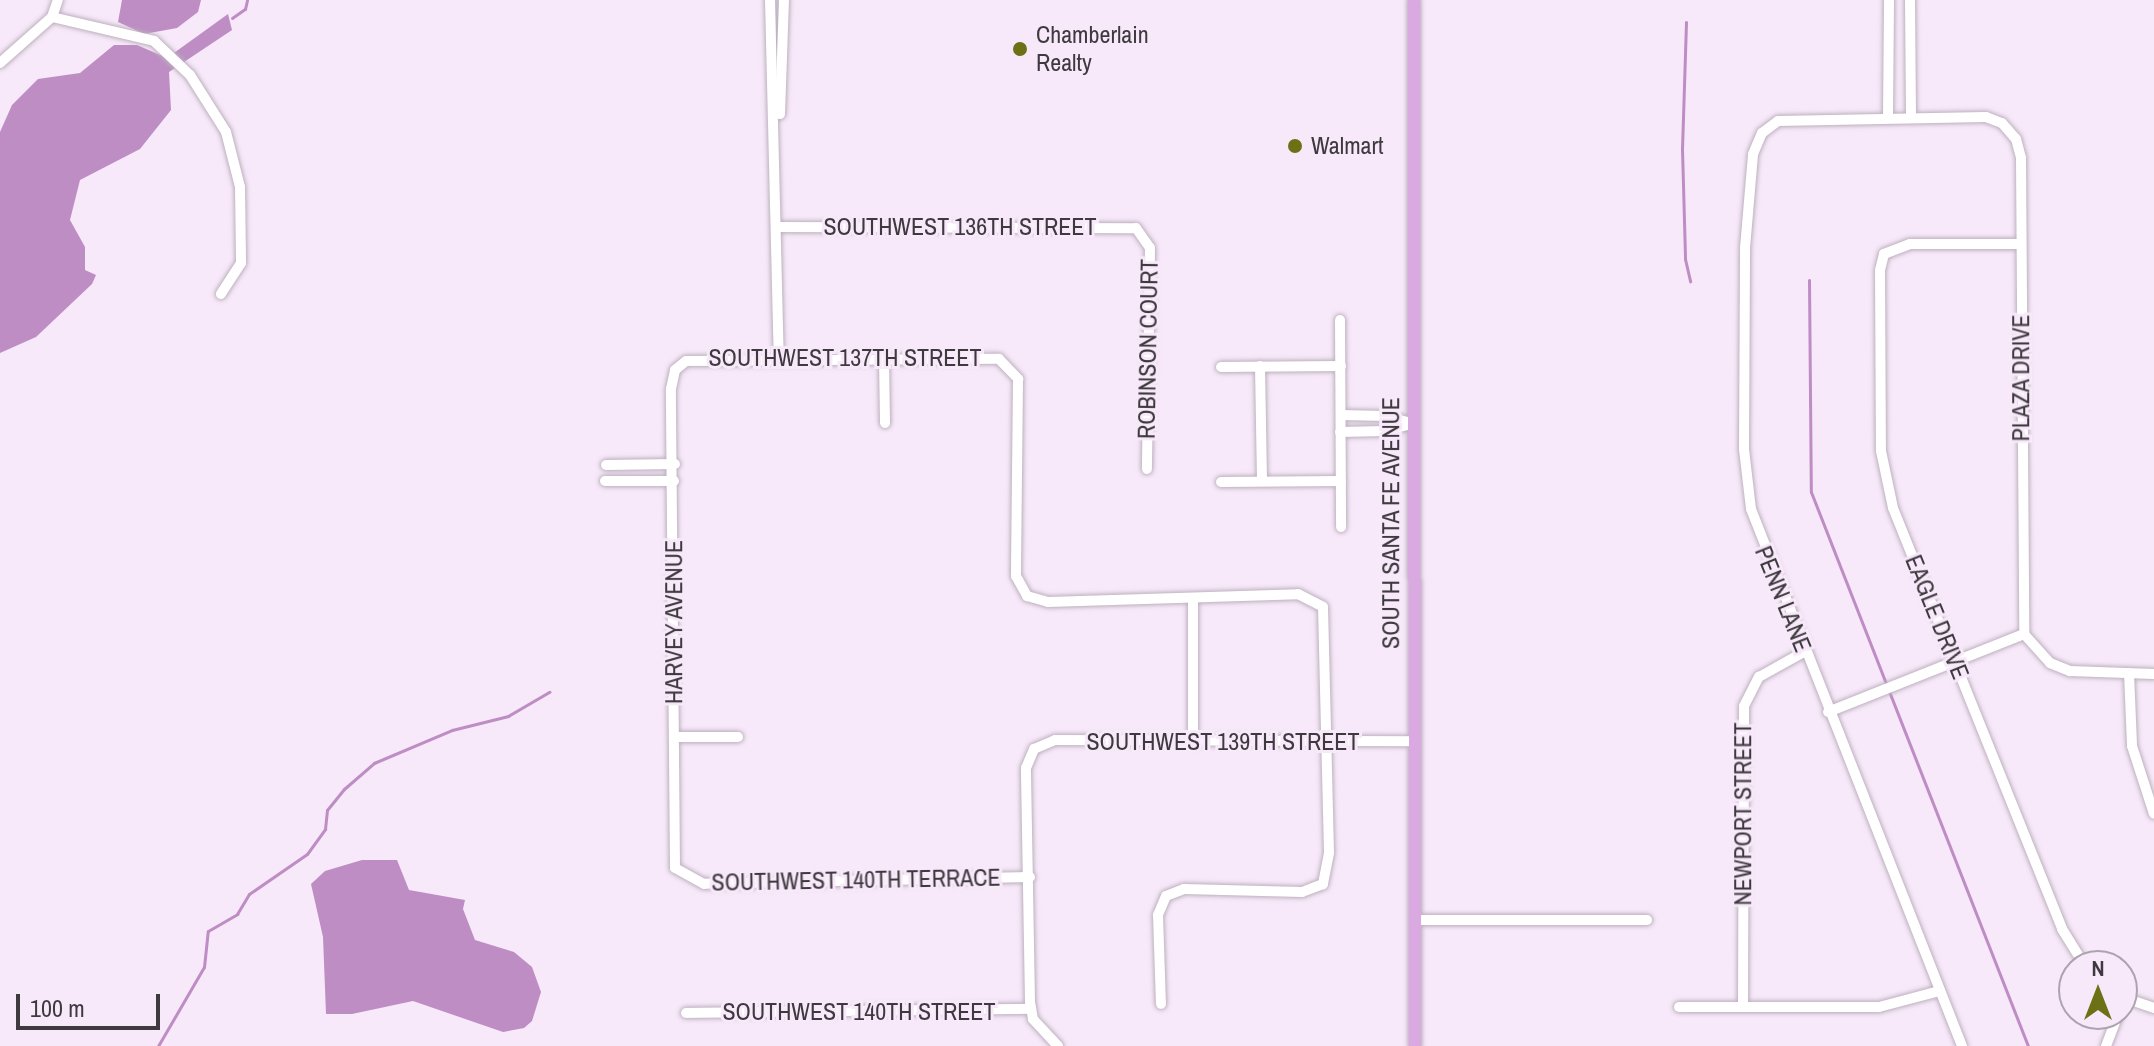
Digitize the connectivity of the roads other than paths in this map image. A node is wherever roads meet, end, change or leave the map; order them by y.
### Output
1 (58, 0) edge
2 (770, 0) edge
3 (784, 0) edge
4 (1414, 0) edge
5 (1889, 0) edge
6 (1910, 0) edge
7 (52, 17) junction
8 (0, 63) edge
9 (1888, 117) junction
10 (1911, 117) junction
11 (777, 156) junction
12 (777, 227) junction
13 (1141, 231) joint
14 (2021, 244) junction
15 (221, 294) dead end
16 (1340, 320) dead end
17 (884, 359) junction
18 (779, 360) junction
19 (678, 366) joint
20 (1260, 366) junction
21 (1341, 366) junction
22 (1221, 367) dead end
23 (1341, 415) junction
24 (885, 423) dead end
25 (1412, 424) junction
26 (1340, 432) junction
27 (675, 464) junction
28 (606, 465) dead end
29 (628, 465) junction
30 (1147, 469) dead end
31 (605, 481) dead end
32 (628, 481) junction
33 (674, 481) junction
34 (1262, 481) junction
35 (1341, 481) junction
36 (1221, 482) dead end
37 (1341, 527) dead end
38 (1193, 598) junction
39 (2024, 634) junction
40 (1804, 652) junction
41 (1954, 661) junction
42 (2129, 673) junction
43 (2154, 674) edge
44 (1828, 712) junction
45 (675, 737) junction
46 (738, 737) dead end
47 (1415, 741) junction
48 (1326, 742) junction
49 (1193, 743) junction
50 (2154, 814) edge
51 (683, 876) joint
52 (1030, 877) junction
53 (1415, 920) junction
54 (1647, 920) dead end
55 (2075, 950) edge
56 (1939, 991) junction
57 (1161, 1004) dead end
58 (1679, 1007) dead end
59 (1743, 1007) junction
60 (1031, 1009) junction
61 (686, 1013) dead end
62 (1058, 1046) edge
63 (1415, 1046) edge
64 (1962, 1046) edge

1 - 7 street
2 - 11 street
3 - 11 street
4 - 25 main road, SOUTH SANTA FE AVENUE
5 - 9 street
6 - 10 street
7 - 8 street
7 - 15 street
9 - 10 street
9 - 40 street, PENN LANE
10 - 14 street, PLAZA DRIVE
11 - 12 street
12 - 13 street, SOUTHWEST 136TH STREET
12 - 18 street
13 - 30 street, ROBINSON COURT
14 - 39 street, PLAZA DRIVE
14 - 41 street, EAGLE DRIVE
16 - 21 street
17 - 18 street, SOUTHWEST 137TH STREET
17 - 24 street
17 - 38 street, SOUTHWEST 137TH STREET
18 - 19 street, SOUTHWEST 137TH STREET
19 - 27 street, HARVEY AVENUE
20 - 21 street
20 - 22 street
20 - 34 street
21 - 23 street
23 - 25 street
23 - 26 street
25 - 26 street
25 - 47 main road, SOUTH SANTA FE AVENUE
26 - 35 street
27 - 29 street
27 - 33 street, HARVEY AVENUE
28 - 29 street
29 - 32 street
31 - 32 street
32 - 33 street
33 - 45 street, HARVEY AVENUE
34 - 35 street
34 - 36 street
35 - 37 street
38 - 48 street
38 - 49 street
39 - 41 street
39 - 42 street
40 - 44 street, PENN LANE
40 - 59 street, NEWPORT STREET
41 - 44 street
41 - 55 street, EAGLE DRIVE
42 - 43 street
42 - 50 street
44 - 56 street, PENN LANE
45 - 46 street
45 - 51 street, HARVEY AVENUE
47 - 48 street, SOUTHWEST 139TH STREET
47 - 53 main road, SOUTH SANTA FE AVENUE
48 - 49 street, SOUTHWEST 139TH STREET
48 - 57 street
49 - 52 street, SOUTHWEST 139TH STREET
51 - 52 street, SOUTHWEST 140TH TERRACE
52 - 60 street
53 - 54 street
53 - 63 main road, SOUTH SANTA FE AVENUE
56 - 59 street
56 - 64 street, PENN LANE
58 - 59 street
60 - 61 street, SOUTHWEST 140TH STREET
60 - 62 street

